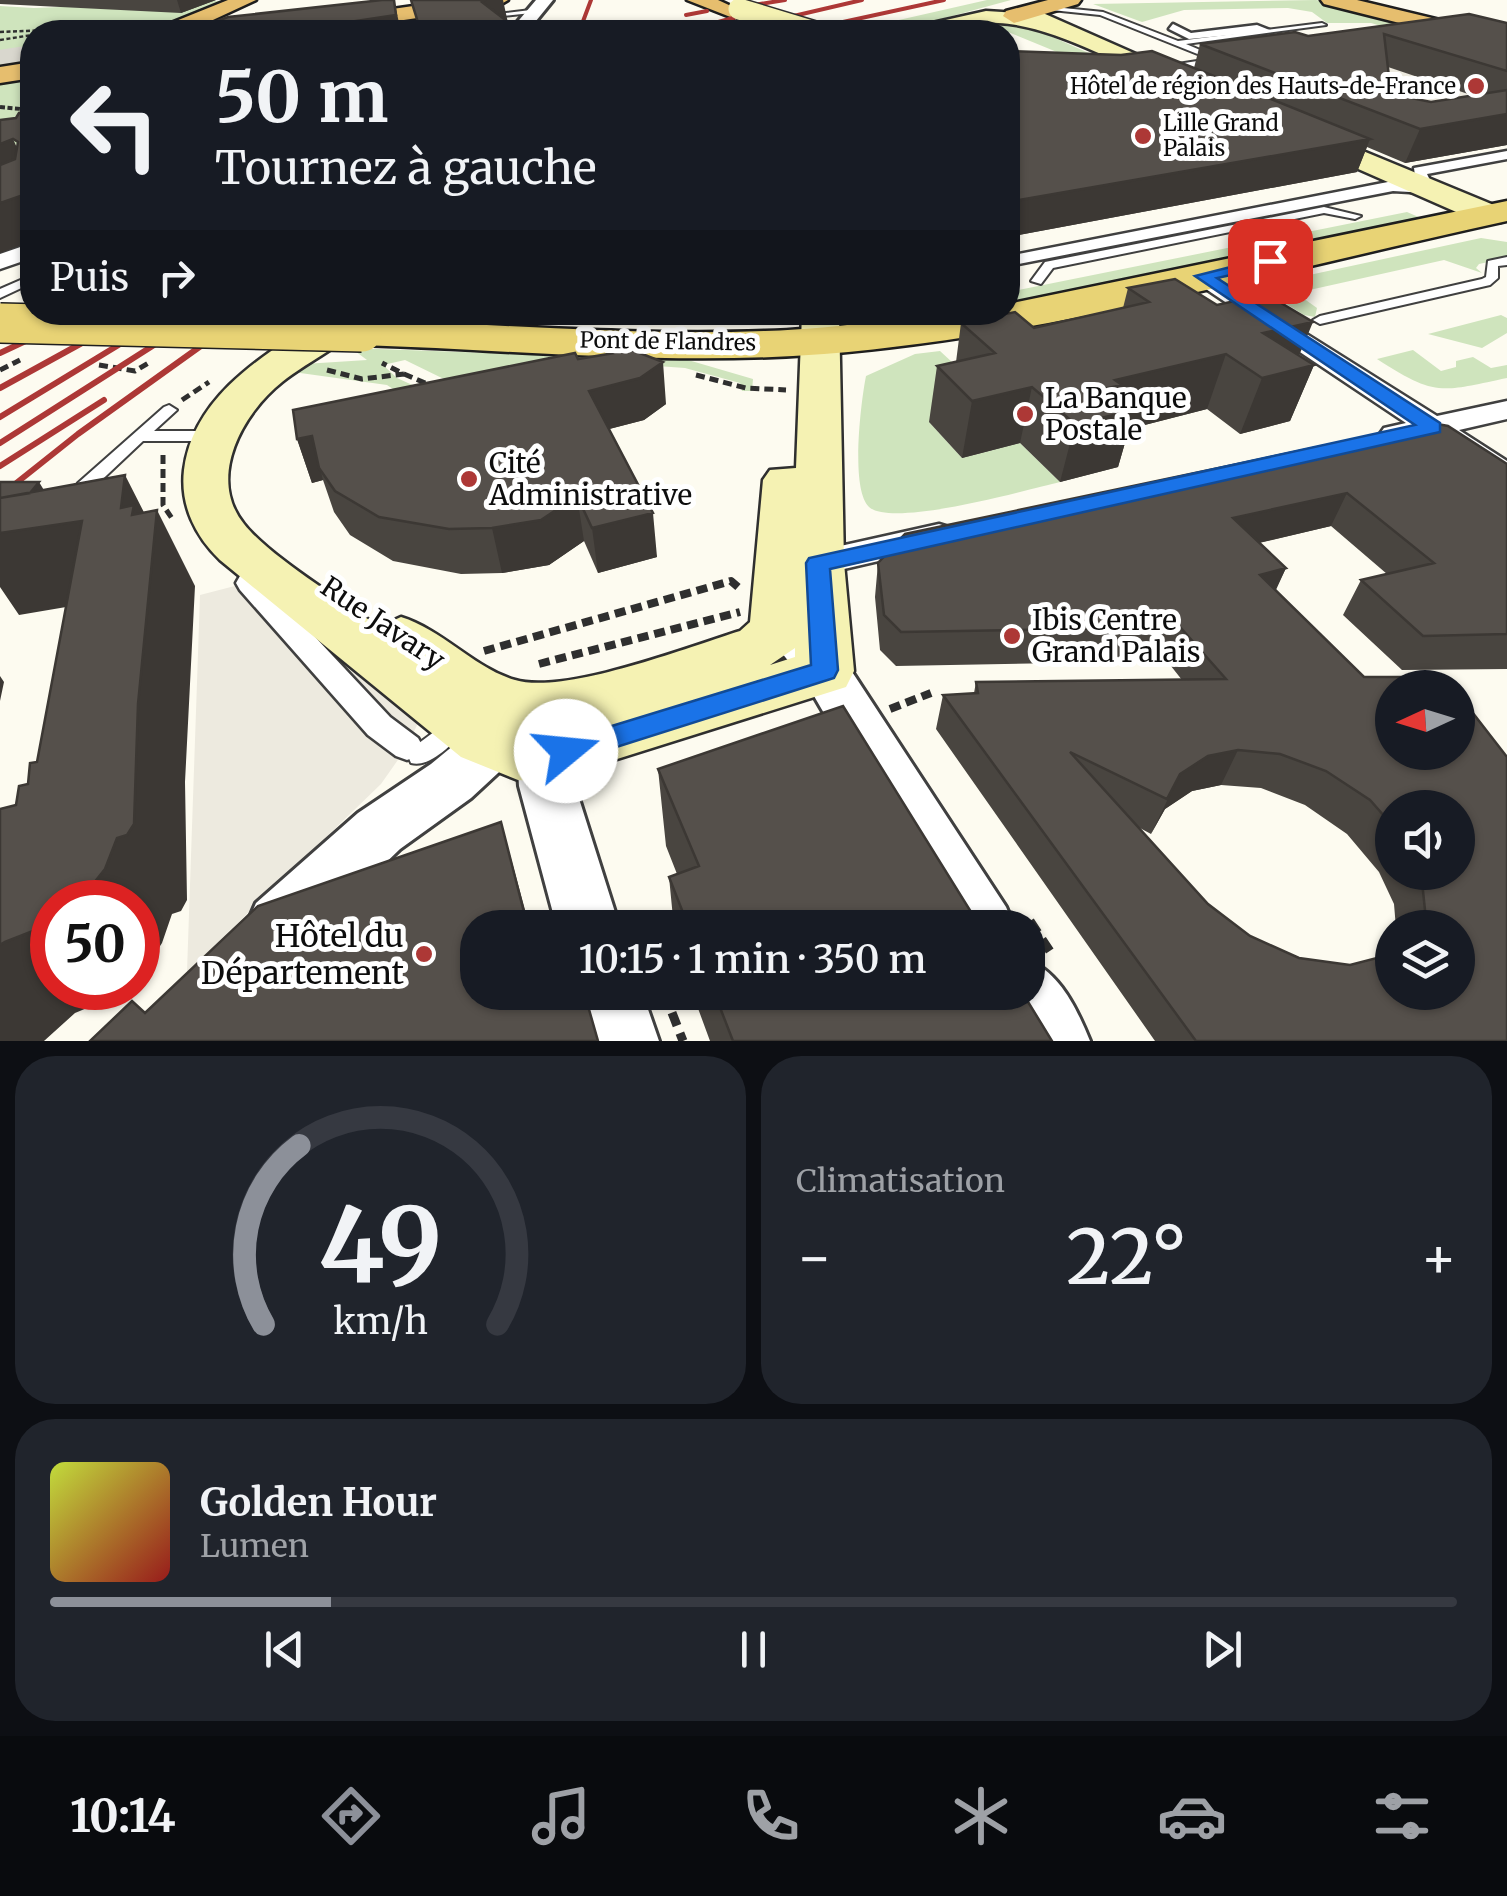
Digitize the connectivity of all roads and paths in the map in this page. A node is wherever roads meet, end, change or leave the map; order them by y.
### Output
1 (246, 0) edge
2 (441, 0) edge
3 (498, 0) edge
4 (1071, 0) edge
5 (491, 1) edge
6 (1375, 1) edge
7 (1340, 2) edge
8 (546, 4) edge
9 (722, 4) edge
10 (292, 8) edge
11 (1023, 10) edge
12 (464, 13) edge
13 (183, 20) edge
14 (354, 20) edge
15 (390, 20) edge
16 (400, 20) edge
17 (416, 20) edge
18 (765, 20) edge
19 (775, 20) edge
20 (984, 20) edge
21 (1322, 25) dead end
22 (1173, 27) dead end
23 (1159, 29) dead end
24 (1146, 31) junction
25 (1267, 31) junction
26 (1507, 40) edge
27 (1175, 42) junction
28 (1153, 70) junction
29 (1201, 91) edge
30 (20, 116) edge
31 (16, 118) edge
32 (1279, 124) edge
33 (1507, 155) edge
34 (1438, 193) junction
35 (1503, 209) edge
36 (1507, 261) edge
37 (1020, 275) edge
38 (1020, 275) edge
39 (1203, 276) junction
40 (1020, 313) edge
41 (1320, 320) dead end
42 (350, 325) edge
43 (445, 325) edge
44 (933, 325) edge
45 (810, 336) edge
46 (20, 360) dead end
47 (0, 370) edge
48 (404, 374) dead end
49 (691, 374) dead end
50 (446, 387) edge
51 (169, 410) dead end
52 (1507, 410) edge
53 (1432, 427) junction
54 (139, 436) junction
55 (1359, 443) edge
56 (210, 461) junction
57 (1507, 476) edge
58 (84, 487) edge
59 (965, 530) edge
60 (818, 563) junction
61 (249, 583) dead end
62 (753, 612) junction
63 (825, 670) junction
64 (930, 692) dead end
65 (889, 710) dead end
66 (473, 720) junction
67 (583, 910) edge
68 (973, 910) edge
69 (240, 961) edge
70 (615, 1010) edge
71 (671, 1010) edge
72 (1036, 1010) edge
73 (624, 1041) edge
74 (682, 1041) edge
75 (1056, 1041) edge

1 - 13 highway
2 - 10 highway
3 - 5 highway
4 - 11 highway
5 - 14 highway
5 - 16 highway
6 - 26 highway
7 - 26 highway
8 - 12 lane
9 - 18 main road, bridge
9 - 19 main road, bridge
11 - 20 main road
11 - 24 lane
11 - 28 main road
12 - 15 highway
12 - 17 lane
21 - 25 lane
22 - 25 street
23 - 24 lane
24 - 27 lane
25 - 27 lane
27 - 28 lane
28 - 29 main road
30 - 31 path
32 - 34 main road
33 - 34 street
34 - 35 main road
34 - 37 main road
34 - 38 street
35 - 39 main road, Pont de Flandres
36 - 41 lane
39 - 40 main road, Pont de Flandres
39 - 53 street
42 - 56 main road
43 - 45 main road, Pont de Flandres
44 - 45 main road, Pont de Flandres
45 - 49 path
45 - 60 main road
45 - 62 main road
46 - 47 path
48 - 50 path
51 - 54 lane
52 - 53 street
53 - 55 street
53 - 57 street
54 - 56 lane
54 - 58 lane
56 - 66 main road, Rue Javary
59 - 60 street
60 - 63 main road
61 - 66 street, Rue Javary
62 - 63 street
62 - 66 path
62 - 66 main road
62 - 66 path
63 - 66 main road
63 - 68 street
64 - 65 path
66 - 67 street
66 - 69 street
70 - 73 street
71 - 74 path
72 - 75 street

